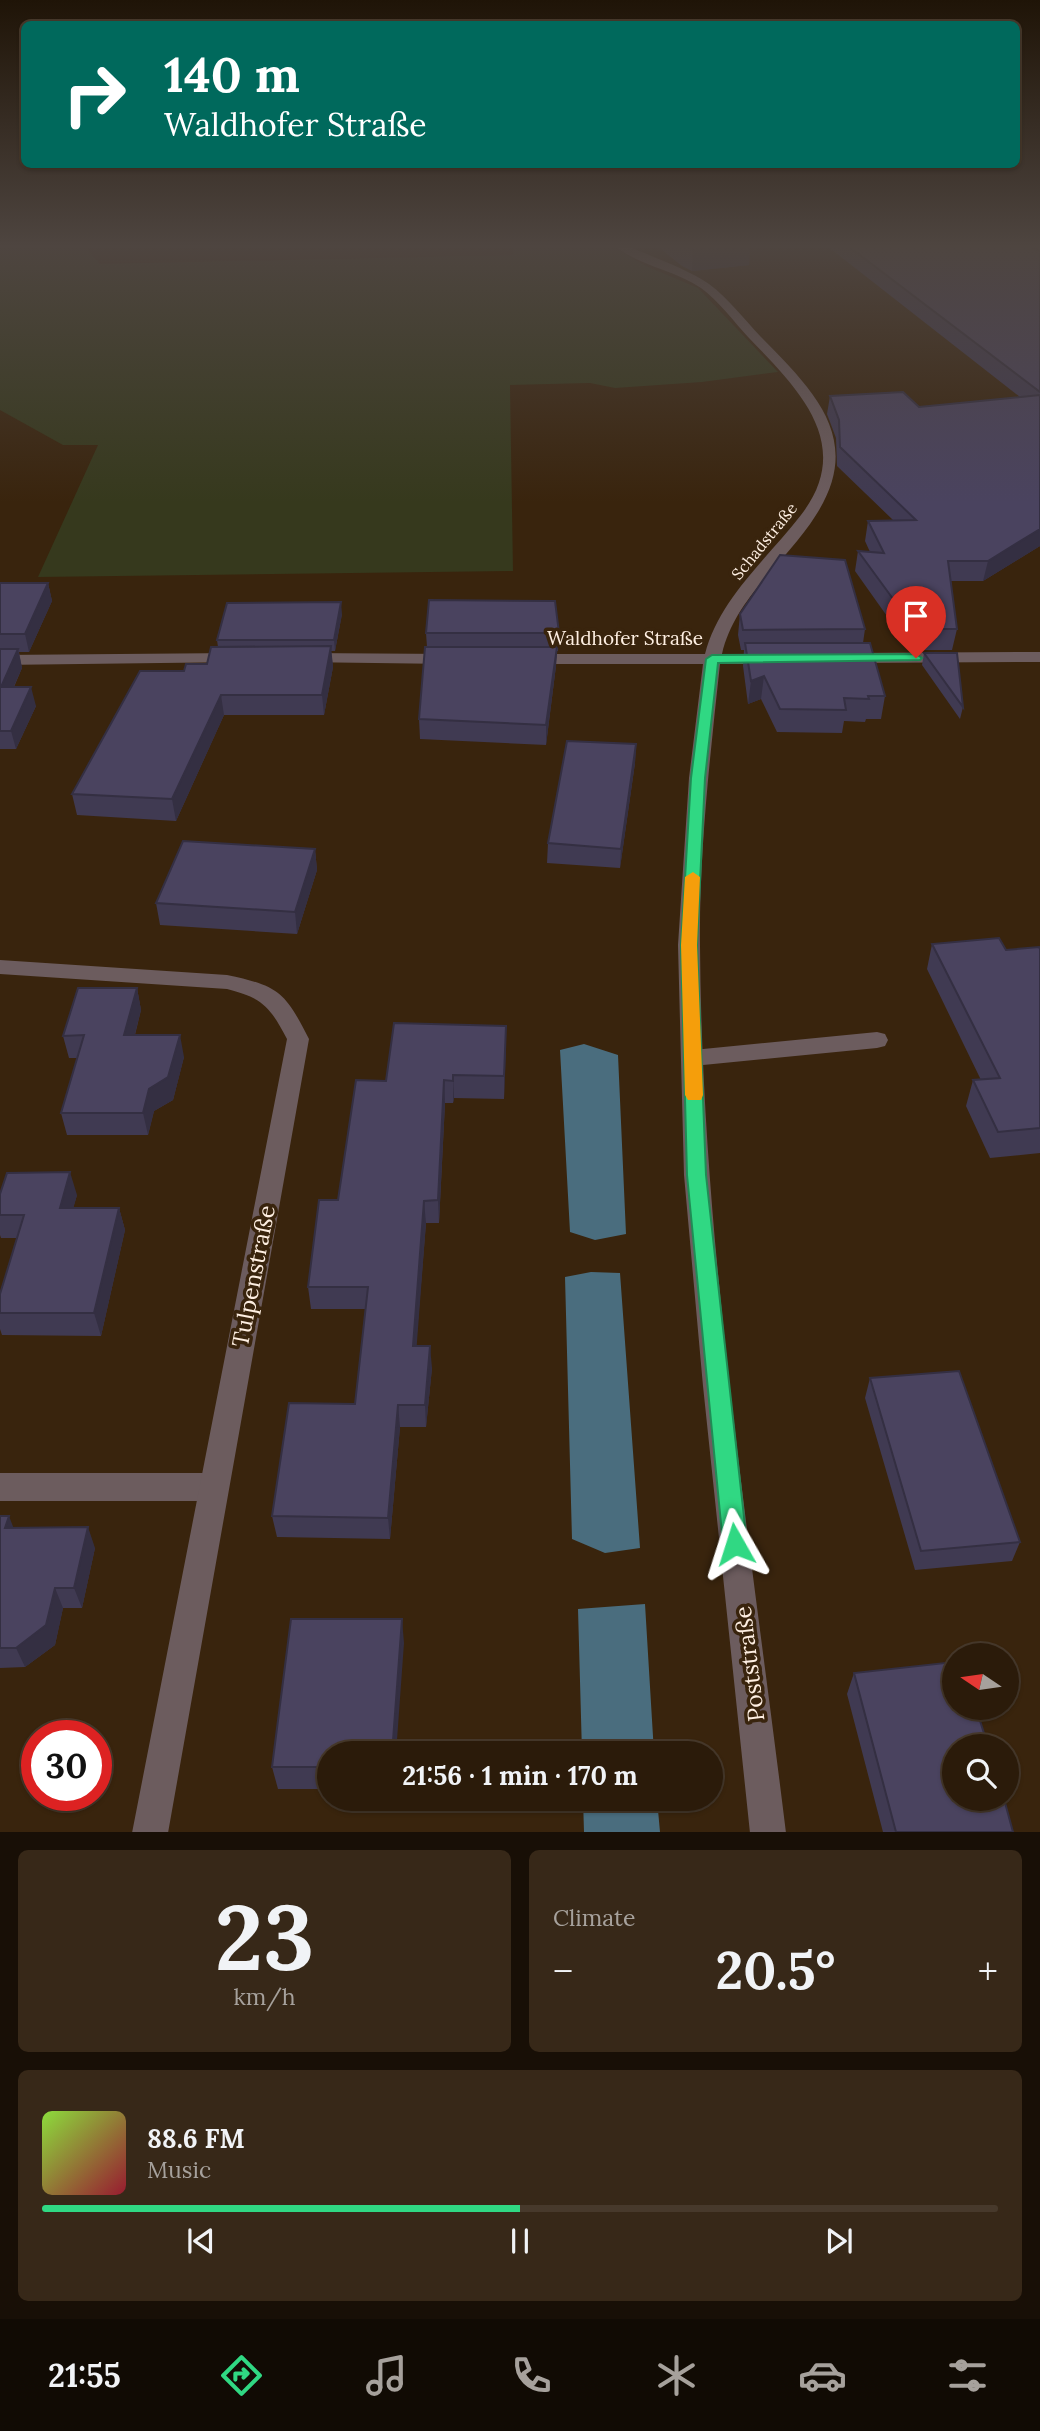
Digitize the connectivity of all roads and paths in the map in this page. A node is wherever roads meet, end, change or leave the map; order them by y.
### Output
1 (749, 331) edge
2 (1040, 657) edge
3 (259, 658) edge
4 (286, 658) edge
5 (834, 658) edge
6 (465, 659) edge
7 (506, 659) edge
8 (712, 659) junction
9 (793, 659) edge
10 (0, 660) edge
11 (0, 967) edge
12 (877, 1040) dead end
13 (693, 1058) junction
14 (0, 1487) edge
15 (214, 1487) junction
16 (150, 1832) edge
17 (768, 1832) edge

1 - 8 street, Schadstraße
2 - 5 street
3 - 10 street
4 - 6 street
7 - 8 street, Waldhofer Straße
8 - 9 street, Waldhofer Straße
8 - 13 street, Poststraße
11 - 15 street, Tulpenstraße
12 - 13 street
13 - 17 street, Poststraße
14 - 15 street
15 - 16 street, Tulpenstraße

